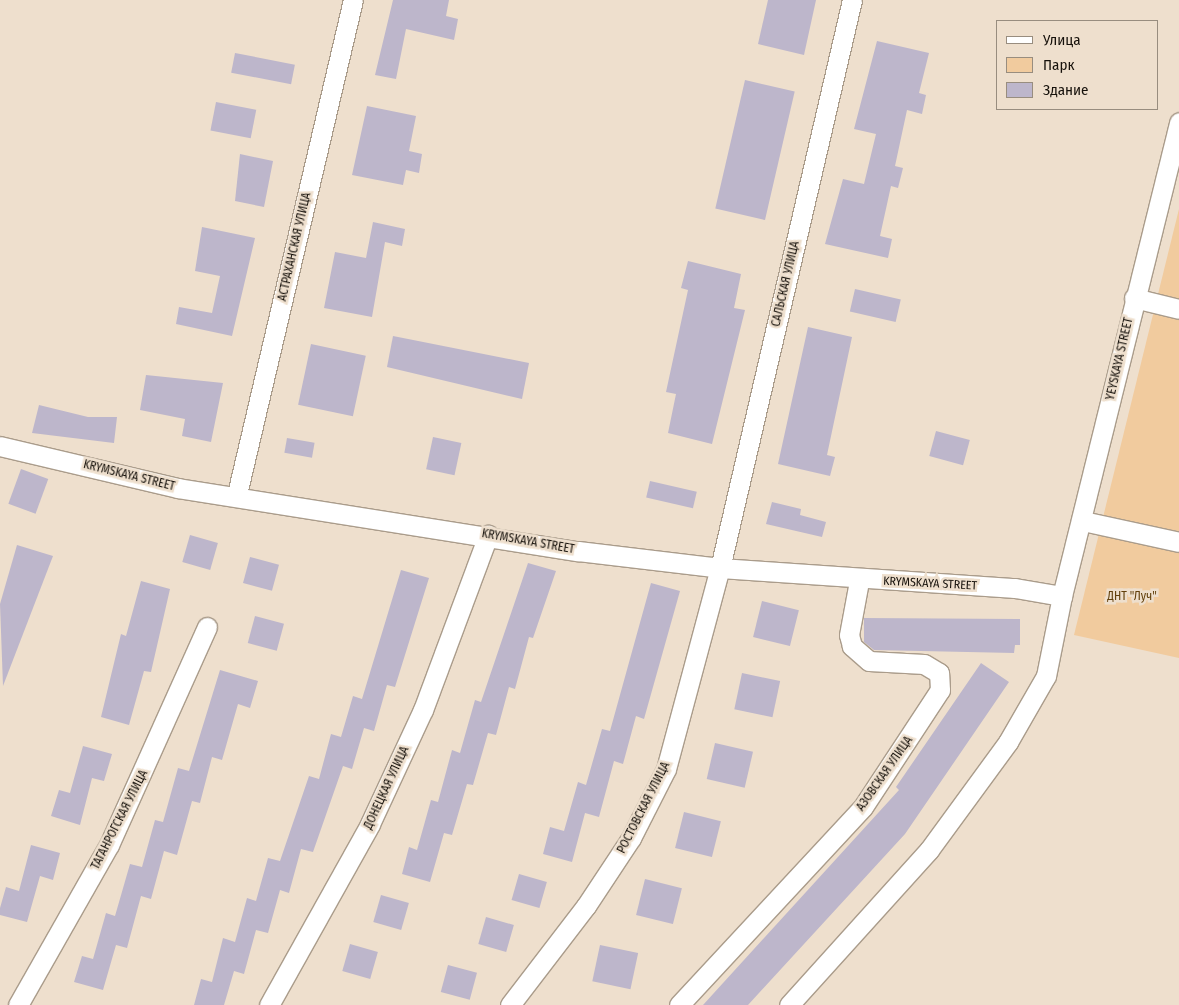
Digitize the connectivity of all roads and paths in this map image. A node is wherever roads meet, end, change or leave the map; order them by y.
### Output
1 (354, 0) edge
2 (852, 0) edge
3 (1179, 122) edge
4 (1134, 298) junction
5 (1179, 309) edge
6 (0, 446) edge
7 (237, 494) junction
8 (1084, 521) junction
9 (488, 535) junction
10 (1179, 542) edge
11 (718, 575) junction
12 (859, 581) junction
13 (1062, 596) junction
14 (207, 627) dead end
15 (18, 1005) edge
16 (269, 1005) edge
17 (510, 1005) edge
18 (679, 1005) edge
19 (789, 1005) edge

1 - 7 street, АСТРАХАНСКАЯ УЛИЦА
2 - 11 street, САЛЬСКАЯ УЛИЦА
3 - 4 street, YEYSKAYA STREET
4 - 5 street
4 - 8 street, YEYSKAYA STREET
6 - 7 street, KRYMSKAYA STREET
7 - 9 street, KRYMSKAYA STREET
8 - 10 street
8 - 13 street, YEYSKAYA STREET
9 - 11 street, KRYMSKAYA STREET
9 - 16 street, ДОНЕЦКАЯ УЛИЦА
11 - 12 street, KRYMSKAYA STREET
11 - 17 street, РОСТОВСКАЯ УЛИЦА
12 - 13 street, KRYMSKAYA STREET
12 - 18 street, АЗОВСКАЯ УЛИЦА
13 - 19 street, YEYSKAYA STREET
14 - 15 street, ТАГАНРОГСКАЯ УЛИЦА

